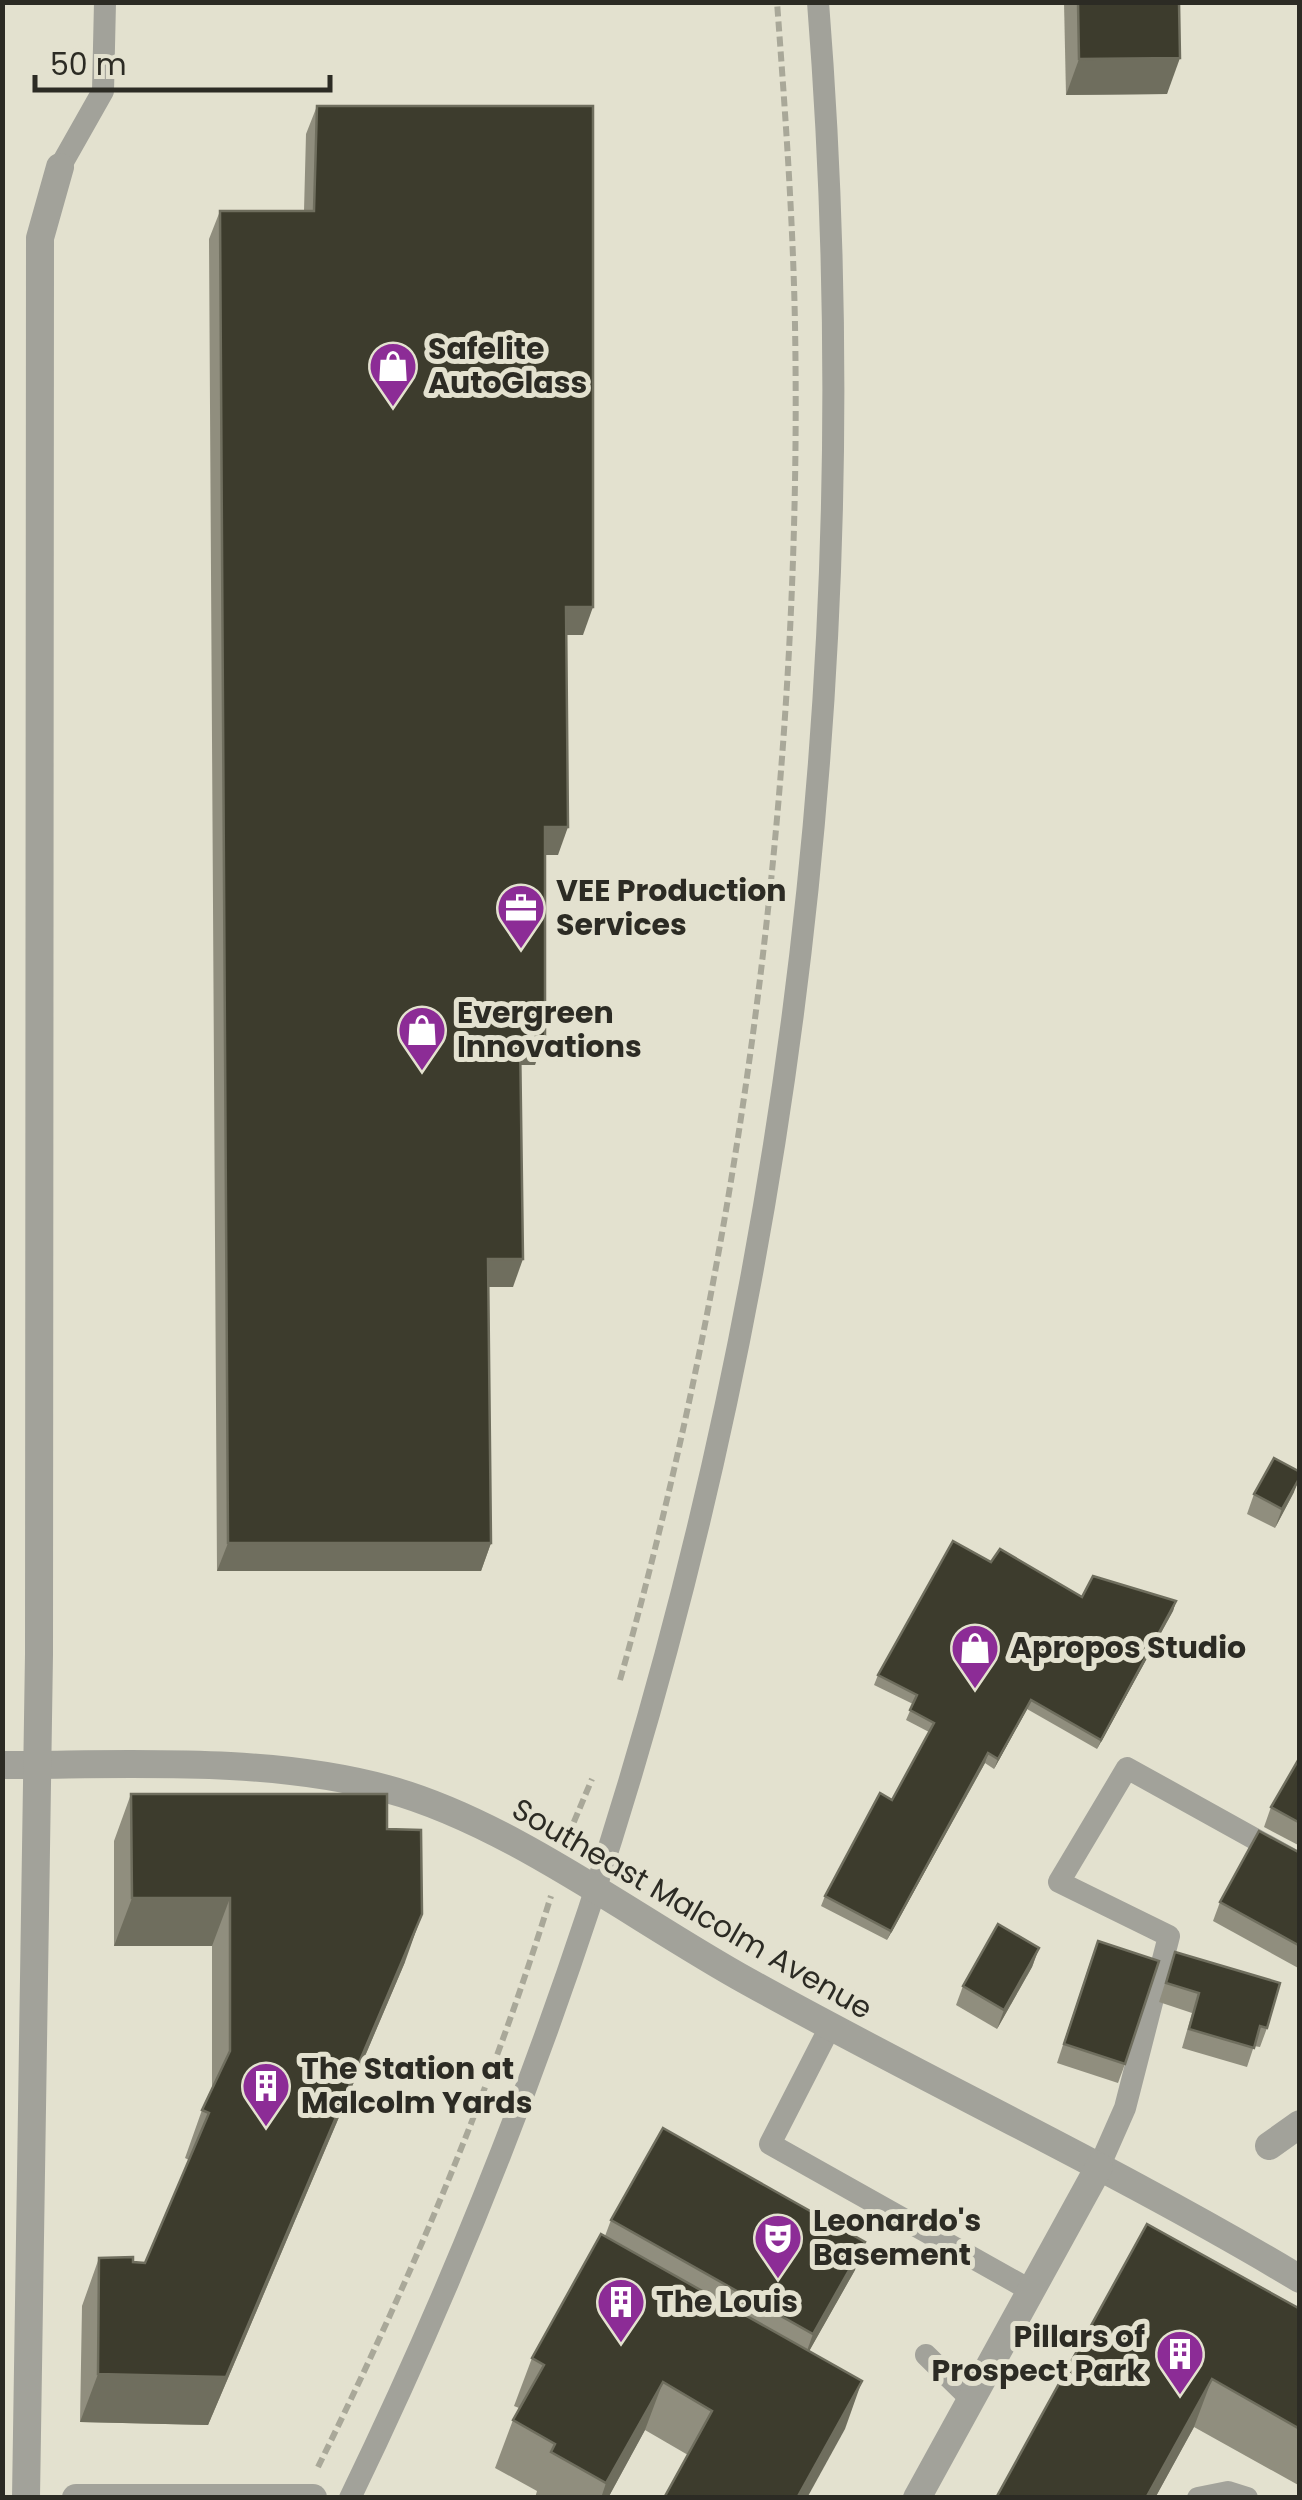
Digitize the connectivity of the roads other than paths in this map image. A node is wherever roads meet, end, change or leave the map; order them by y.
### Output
1 (105, 2) edge
2 (818, 2) edge
3 (60, 167) joint
4 (2, 1765) edge
5 (35, 1765) junction
6 (1300, 1864) edge
7 (596, 1894) junction
8 (830, 2028) junction
9 (1300, 2124) edge
10 (1269, 2146) dead end
11 (1099, 2168) junction
12 (1300, 2280) edge
13 (1030, 2290) junction
14 (926, 2356) dead end
15 (972, 2400) junction
16 (26, 2498) edge
17 (76, 2498) edge
18 (313, 2498) edge
19 (350, 2498) edge
20 (917, 2498) edge
21 (1198, 2498) edge
22 (1247, 2498) edge

1 - 3 lane
2 - 7 lane
3 - 5 street
4 - 5 street, Southeast Malcolm Avenue
5 - 7 street, Southeast Malcolm Avenue
5 - 16 street
6 - 11 lane
7 - 8 street, Southeast Malcolm Avenue
7 - 19 lane
8 - 11 street, Southeast Malcolm Avenue
8 - 13 lane
9 - 10 street
11 - 12 street, Southeast Malcolm Avenue
11 - 13 street
13 - 15 street
14 - 15 lane
15 - 20 street
17 - 18 street
21 - 22 lane

